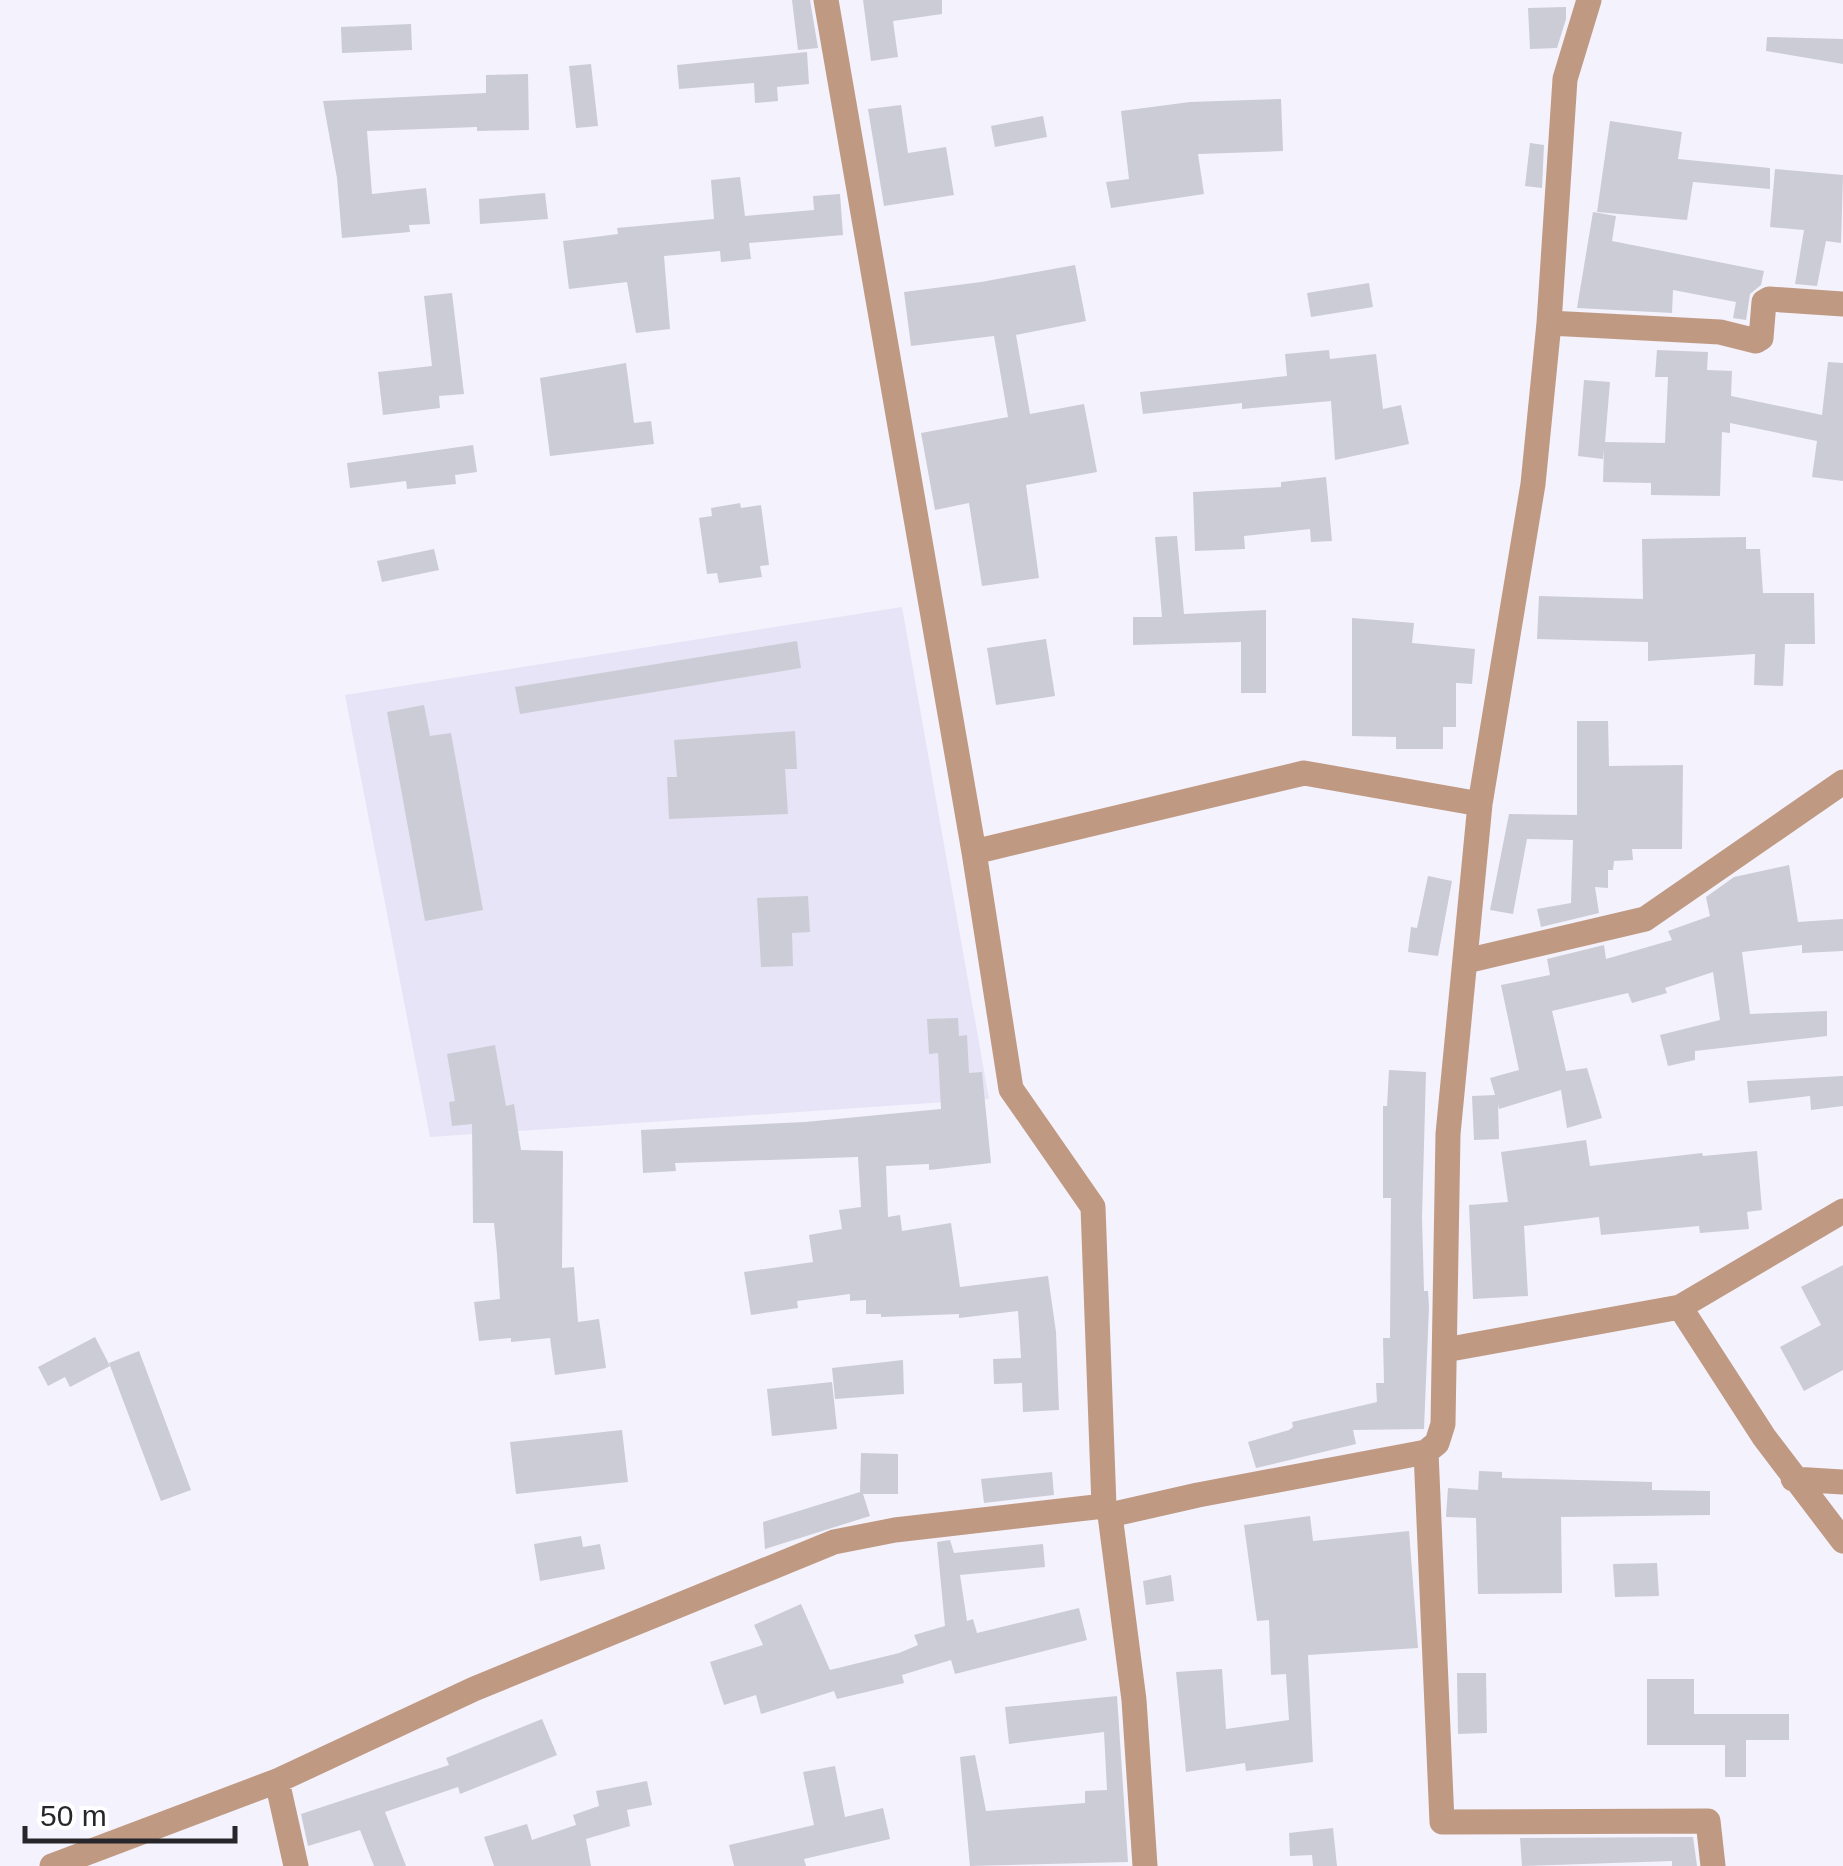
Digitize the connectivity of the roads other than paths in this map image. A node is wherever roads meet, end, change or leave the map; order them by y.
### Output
1 (826, 0) edge
2 (1589, 0) edge
3 (1843, 304) edge
4 (1549, 323) junction
5 (1843, 782) edge
6 (1480, 804) junction
7 (974, 852) junction
8 (1466, 961) junction
9 (1843, 1212) edge
10 (1680, 1307) junction
11 (1445, 1350) junction
12 (1426, 1452) junction
13 (1793, 1479) junction
14 (1843, 1482) edge
15 (1107, 1510) junction
16 (1843, 1541) edge
17 (277, 1781) junction
18 (52, 1866) edge
19 (296, 1866) edge
20 (1145, 1866) edge
21 (1712, 1866) edge

1 - 7 street
2 - 4 street
3 - 4 street
4 - 6 street
5 - 8 street
6 - 7 street
6 - 8 street
7 - 15 street
8 - 11 street
9 - 10 street
10 - 11 street
10 - 13 street
11 - 12 street
12 - 15 street
12 - 21 street
13 - 14 street
13 - 16 street
15 - 17 street
15 - 20 street
17 - 18 street
17 - 19 street

